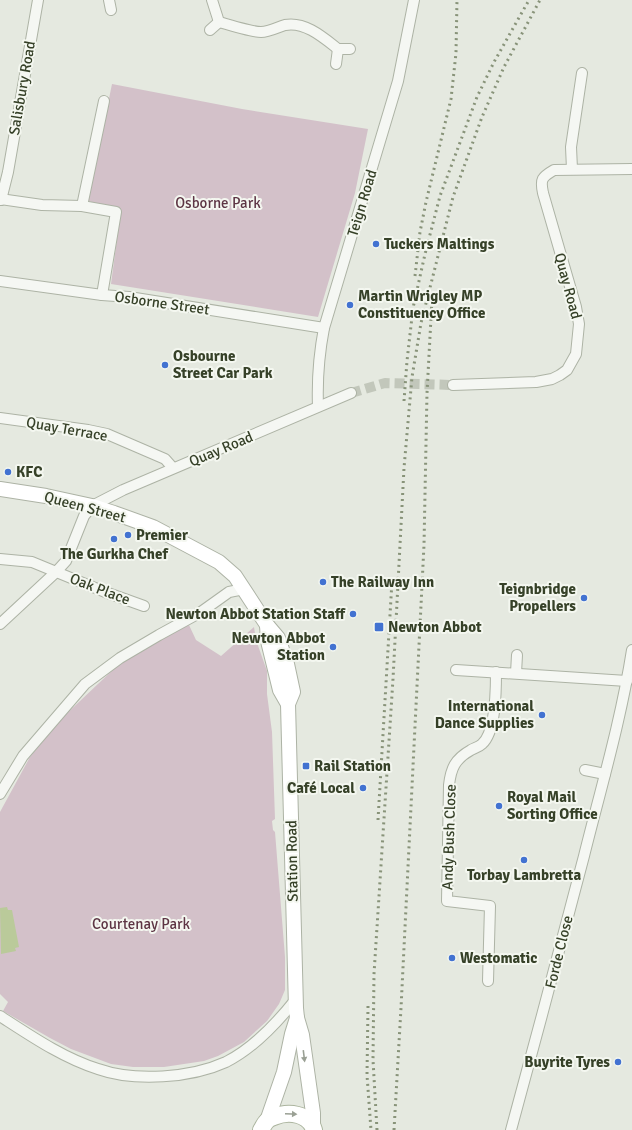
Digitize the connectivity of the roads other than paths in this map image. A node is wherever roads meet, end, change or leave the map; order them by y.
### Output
1 (38, 0) edge
2 (212, 0) edge
3 (414, 0) edge
4 (219, 22) junction
5 (210, 30) dead end
6 (338, 49) junction
7 (350, 49) dead end
8 (336, 64) dead end
9 (582, 73) dead end
10 (104, 101) dead end
11 (572, 169) junction
12 (632, 169) edge
13 (1, 200) edge
14 (82, 206) junction
15 (0, 281) edge
16 (102, 295) junction
17 (324, 328) junction
18 (453, 385) tunnel mouth
19 (351, 393) tunnel mouth
20 (318, 406) junction
21 (0, 418) edge
22 (173, 468) junction
23 (0, 489) edge
24 (92, 506) junction
25 (0, 559) edge
26 (56, 572) junction
27 (244, 588) junction
28 (144, 606) dead end
29 (0, 624) edge
30 (632, 650) edge
31 (517, 655) dead end
32 (456, 670) dead end
33 (496, 672) junction
34 (516, 673) junction
35 (627, 681) junction
36 (585, 770) dead end
37 (605, 774) junction
38 (0, 794) edge
39 (488, 981) dead end
40 (296, 999) junction
41 (0, 1016) edge
42 (297, 1018) junction
43 (264, 1125) edge
44 (313, 1128) edge
45 (511, 1130) edge

1 - 13 street, Salisbury Road
2 - 4 street
3 - 17 street, Teign Road
4 - 5 street
4 - 6 street
6 - 7 street
6 - 8 street
9 - 11 street
10 - 14 street
11 - 12 street, Quay Road
11 - 18 street, Quay Road
13 - 14 street
14 - 16 street
15 - 16 street, Osborne Street
16 - 17 street, Osborne Street
17 - 20 street, Teign Road
19 - 20 street, Quay Road
20 - 22 street, Quay Road
21 - 22 street, Quay Terrace
22 - 24 street, Quay Road
23 - 24 main road, Queen Street
24 - 26 street, Oak Place
24 - 27 main road, Queen Street
25 - 26 street, Oak Place
26 - 28 street, Oak Place
26 - 29 street, Oak Place
27 - 38 street
27 - 40 main road, Station Road
30 - 35 street, Forde Close
31 - 34 street
32 - 33 street
33 - 34 street
33 - 39 street, Andy Bush Close
34 - 35 street
35 - 37 street, Forde Close
36 - 37 street
37 - 45 street, Forde Close
40 - 41 street
40 - 42 main road, Station Road
42 - 43 main road, Station Road
42 -> 44 main road, Station Road
43 -> 44 main road

